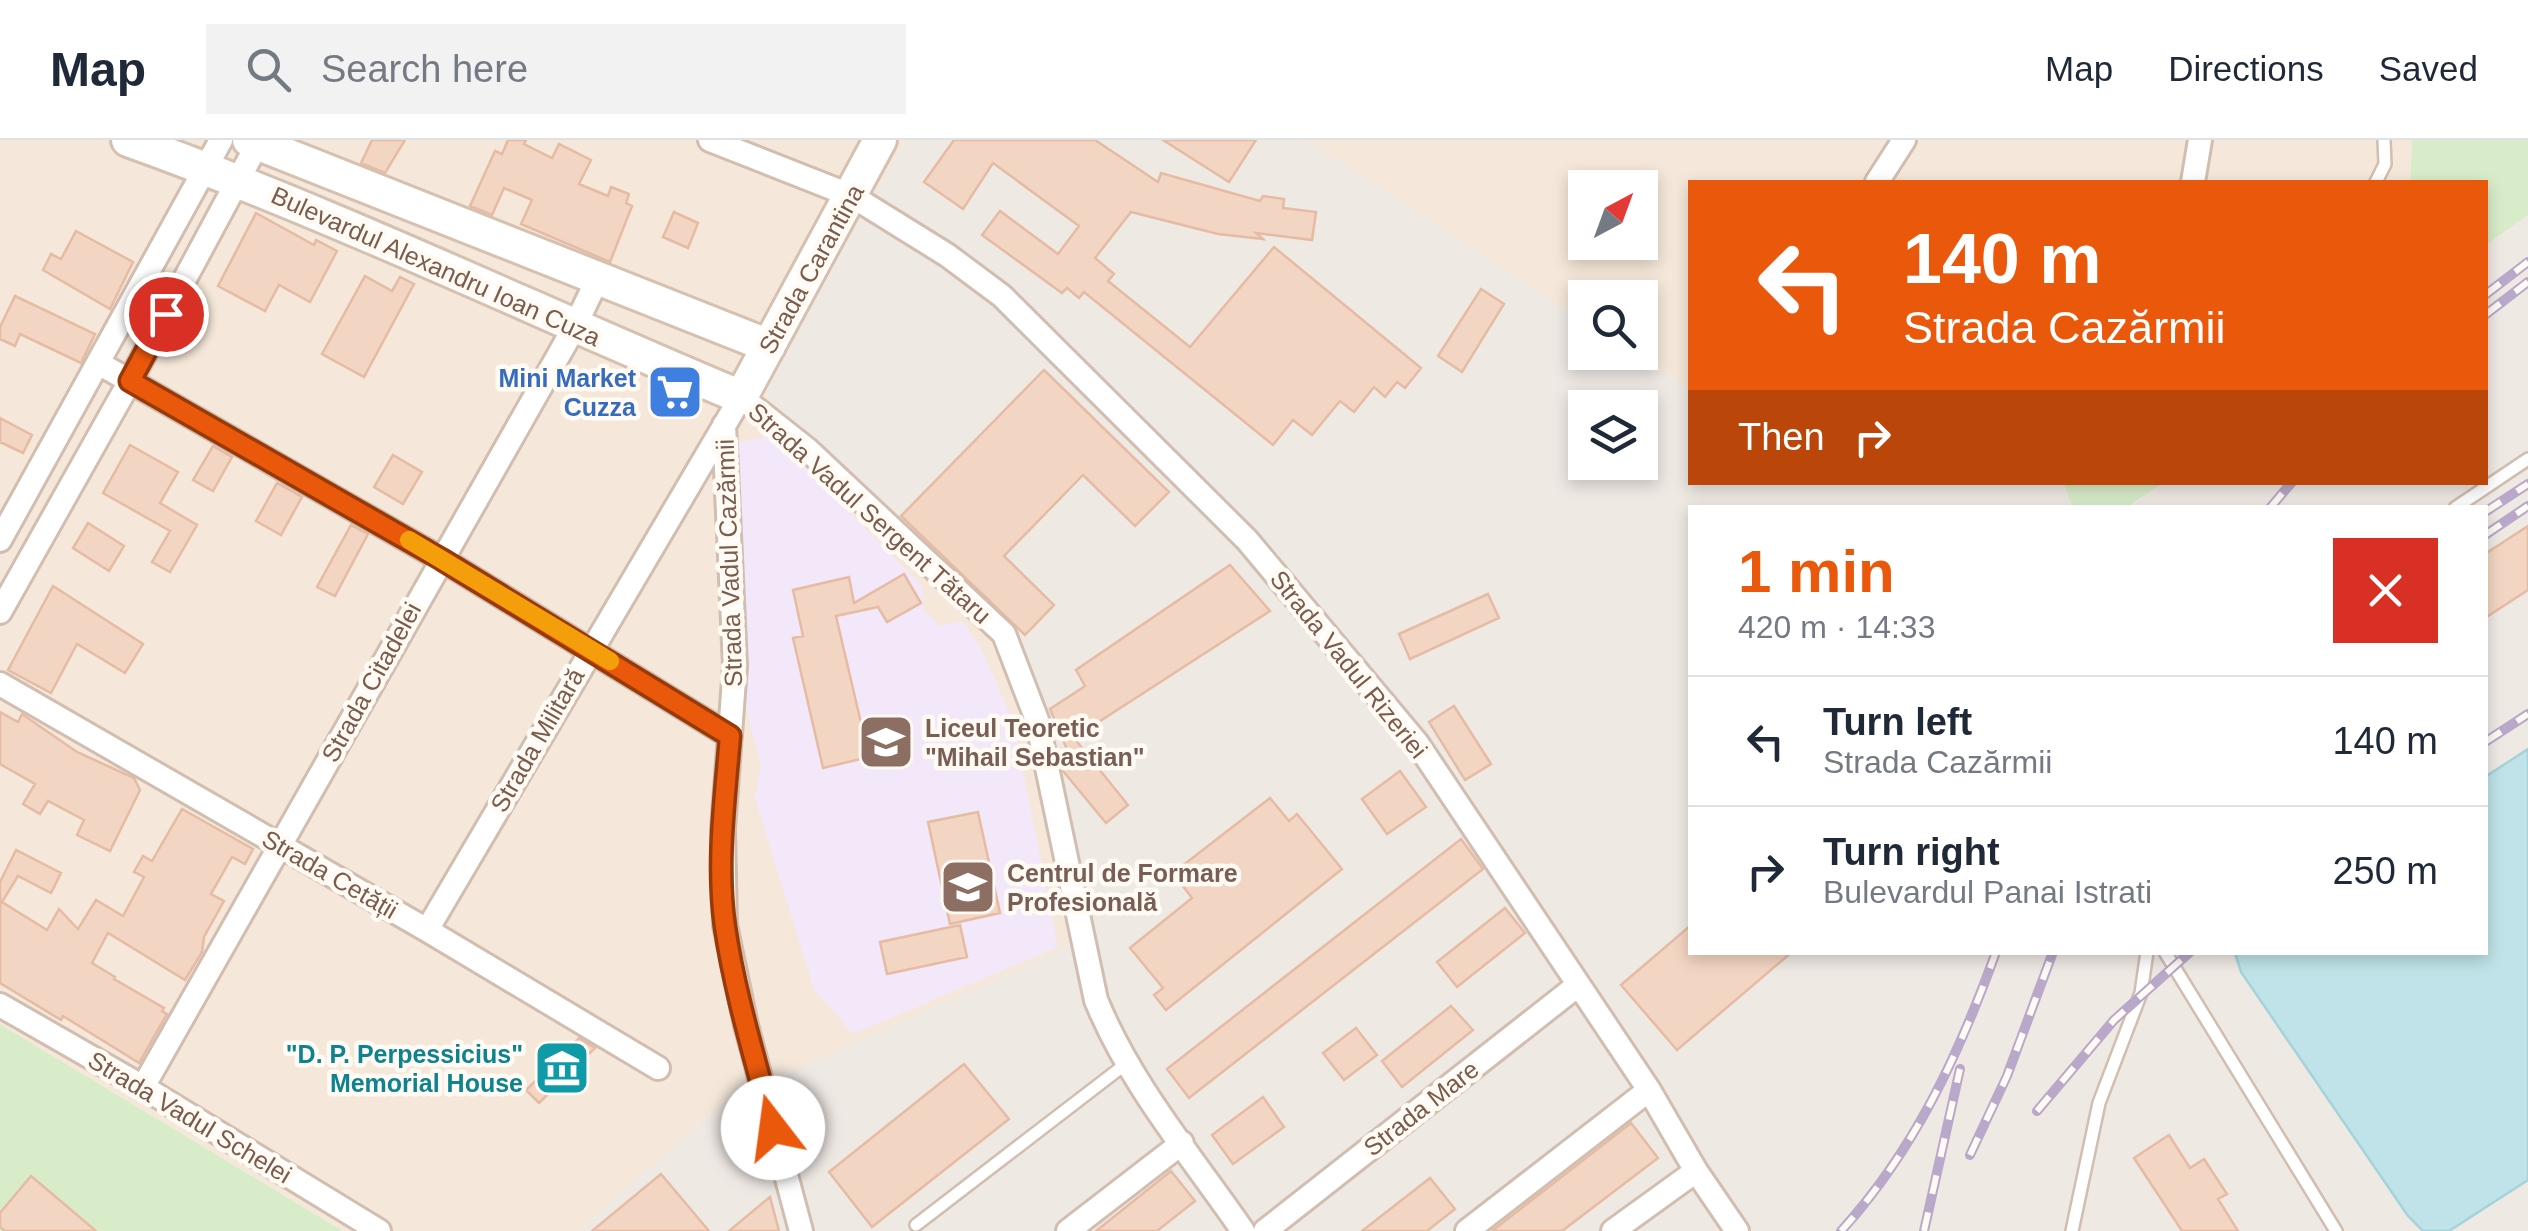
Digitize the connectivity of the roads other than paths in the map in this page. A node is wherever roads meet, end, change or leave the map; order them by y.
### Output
1 (128, 140) edge
2 (710, 140) edge
3 (880, 140) edge
4 (1904, 140) edge
5 (2200, 140) edge
6 (2384, 140) edge
7 (253, 142) edge
8 (214, 154) edge
9 (238, 180) junction
10 (1878, 180) edge
11 (2193, 180) edge
12 (2377, 180) edge
13 (852, 196) junction
14 (599, 276) junction
15 (574, 328) junction
16 (770, 346) junction
17 (100, 364) junction
18 (130, 381) junction
19 (733, 411) junction
20 (2528, 459) edge
21 (2459, 505) edge
22 (0, 540) edge
23 (441, 559) junction
24 (0, 612) edge
25 (591, 649) junction
26 (0, 684) edge
27 (730, 736) junction
28 (279, 846) junction
29 (427, 930) junction
30 (2147, 955) edge
31 (2166, 955) edge
32 (1578, 985) junction
33 (0, 1005) edge
34 (1126, 1063) junction
35 (658, 1068) dead end
36 (143, 1087) junction
37 (1649, 1090) junction
38 (1182, 1143) junction
39 (1696, 1171) junction
40 (916, 1225) dead end
41 (379, 1231) edge
42 (800, 1231) edge
43 (1068, 1231) edge
44 (1243, 1231) edge
45 (1265, 1231) edge
46 (1468, 1231) edge
47 (1614, 1231) edge
48 (1737, 1231) edge
49 (2072, 1231) edge
50 (2336, 1231) edge

1 - 8 main road, Bulevardul Alexandru Ioan Cuza
2 - 13 street, Strada Vadul Rizeriei
3 - 13 main road, Strada Carantina
4 - 10 street
5 - 11 street
6 - 12 lane
7 - 9 street
7 - 14 main road, Bulevardul Alexandru Ioan Cuza
8 - 9 main road, Bulevardul Alexandru Ioan Cuza
8 - 17 street
9 - 15 main road, Bulevardul Alexandru Ioan Cuza
9 - 18 street
13 - 16 main road, Strada Carantina
13 - 32 street, Strada Vadul Rizeriei
14 - 15 street, Strada Citadelei
14 - 16 main road, Bulevardul Alexandru Ioan Cuza
15 - 19 main road, Bulevardul Alexandru Ioan Cuza
15 - 23 street, Strada Citadelei
16 - 19 main road, Strada Carantina
17 - 18 street
17 - 22 street
18 - 23 street
18 - 24 street
19 - 25 street, Strada Militară
19 - 27 street, Strada Vadul Cazărmii
19 - 34 street, Strada Vadul Sergent Tătaru
20 - 21 lane
23 - 25 street
23 - 28 street, Strada Citadelei
25 - 27 street
25 - 29 street, Strada Militară
26 - 28 street, Strada Cetății
27 - 42 street, Strada Vadul Cazărmii
28 - 29 street, Strada Cetății
28 - 36 street, Strada Citadelei
29 - 35 street, Strada Cetății
30 - 49 lane
31 - 50 lane
32 - 37 street, Strada Vadul Rizeriei
32 - 45 street, Strada Mare
33 - 36 street, Strada Vadul Schelei
34 - 38 street, Strada Vadul Sergent Tătaru
34 - 40 lane
36 - 41 street, Strada Vadul Schelei
37 - 39 street, Strada Vadul Rizeriei
37 - 46 street
38 - 43 street
38 - 44 street, Strada Vadul Sergent Tătaru
39 - 47 street
39 - 48 street, Strada Vadul Rizeriei

